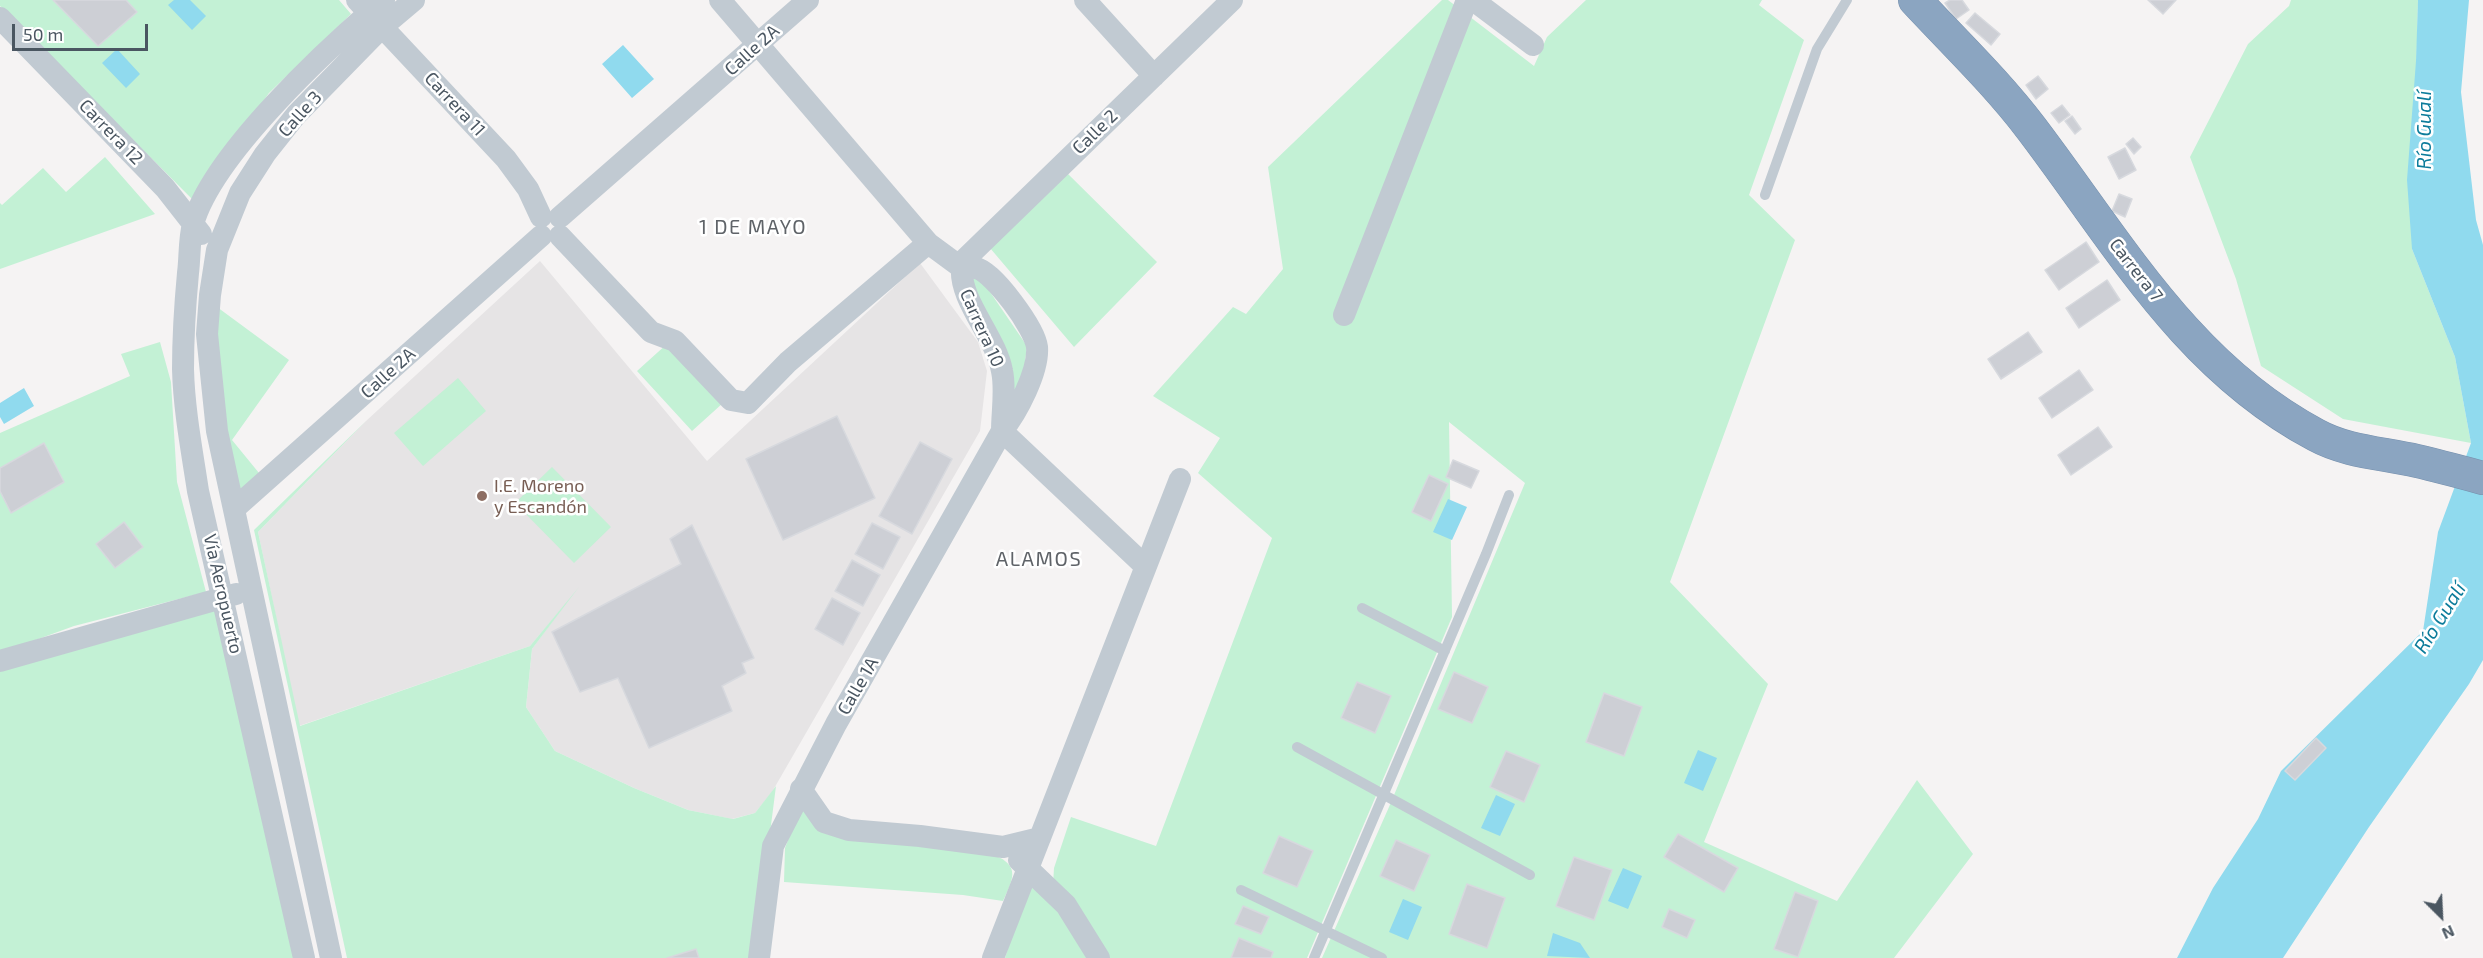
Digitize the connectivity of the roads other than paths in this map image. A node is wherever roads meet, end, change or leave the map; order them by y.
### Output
1 (414, 0) edge
2 (720, 0) edge
3 (808, 0) edge
4 (1085, 0) edge
5 (1232, 0) edge
6 (1467, 0) edge
7 (1473, 0) edge
8 (1847, 0) edge
9 (1920, 2) edge
10 (373, 10) edge
11 (0, 18) edge
12 (758, 45) junction
13 (1533, 45) dead end
14 (1154, 75) junction
15 (1765, 195) dead end
16 (193, 225) junction
17 (550, 227) junction
18 (928, 243) junction
19 (217, 250) junction
20 (961, 267) junction
21 (1344, 315) dead end
22 (1002, 431) junction
23 (2483, 478) edge
24 (1180, 479) dead end
25 (1509, 495) dead end
26 (234, 510) junction
27 (1144, 565) junction
28 (252, 589) junction
29 (224, 597) junction
30 (1362, 608) dead end
31 (1445, 651) junction
32 (0, 661) edge
33 (1298, 747) dead end
34 (801, 789) junction
35 (1384, 794) junction
36 (1040, 837) junction
37 (1003, 848) junction
38 (1029, 867) junction
39 (1530, 875) dead end
40 (1241, 890) dead end
41 (1326, 931) junction
42 (304, 958) edge
43 (331, 958) edge
44 (759, 958) edge
45 (993, 958) edge
46 (1099, 958) edge
47 (1314, 958) edge
48 (1382, 958) edge

1 - 10 street, Calle 3
2 - 12 street, Carrera 10
3 - 12 street, Calle 2A
4 - 14 street
5 - 14 street, Calle 2
6 - 21 street
7 - 13 street
8 - 15 lane
9 - 23 highway, Carrera 7
10 - 16 street, Calle 3
10 - 17 street, Carrera 11
10 - 19 street, Calle 3
11 - 16 street, Carrera 12
12 - 17 street, Calle 2A
12 - 18 street, Carrera 10
14 - 20 street, Calle 2
16 - 19 street, Carrera 12
16 - 29 street, Vía Aeropuerto
17 - 18 street, Carrera 11
17 - 26 street, Calle 2A
18 - 20 street, Carrera 10
19 - 26 street, Vía Aeropuerto
20 - 22 street, Carrera 10
20 - 22 street, Carrera 10
22 - 27 street
22 - 34 street, Calle 1A
24 - 27 street
25 - 31 lane
26 - 28 street, Vía Aeropuerto
27 - 36 street
28 - 29 street
28 - 43 street, Vía Aeropuerto
29 - 32 street
29 - 42 street, Vía Aeropuerto
30 - 31 lane
31 - 35 lane
33 - 35 lane
34 - 37 street
34 - 44 street, Calle 1A
35 - 39 lane
35 - 41 lane
36 - 37 street
36 - 38 street
37 - 38 street
38 - 45 street
38 - 46 street
40 - 41 lane
41 - 47 lane
41 - 48 lane

